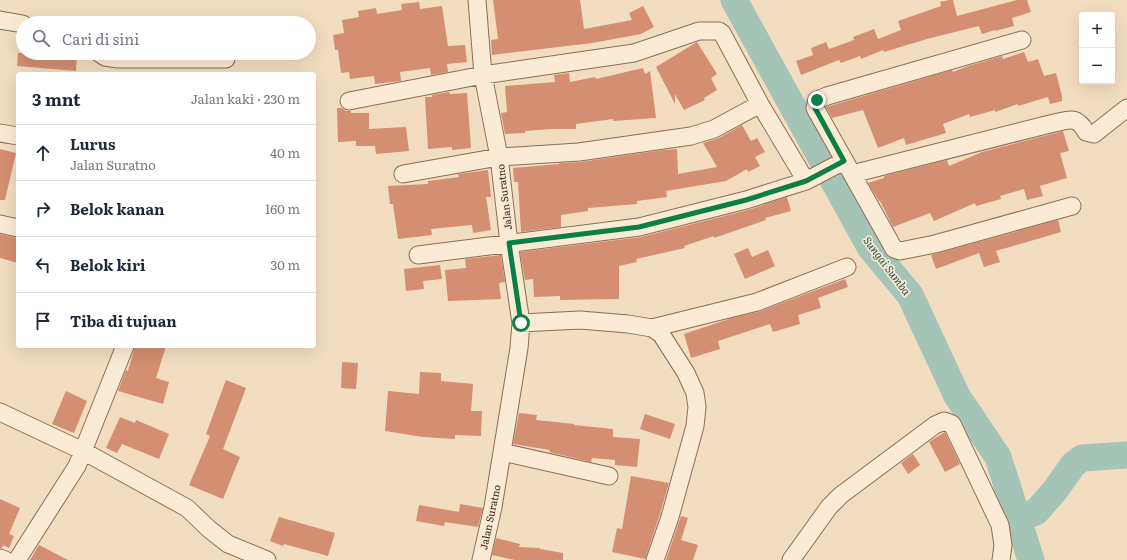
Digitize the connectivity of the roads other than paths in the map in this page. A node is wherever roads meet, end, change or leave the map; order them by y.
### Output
1 (477, 0) edge
2 (0, 20) edge
3 (16, 23) edge
4 (1022, 40) dead end
5 (483, 76) junction
6 (349, 101) dead end
7 (760, 104) junction
8 (1127, 108) edge
9 (0, 133) edge
10 (16, 136) edge
11 (499, 156) junction
12 (845, 166) junction
13 (402, 174) dead end
14 (811, 179) junction
15 (1072, 206) dead end
16 (0, 224) edge
17 (16, 228) edge
18 (509, 243) junction
19 (418, 255) dead end
20 (847, 267) dead end
21 (521, 323) junction
22 (652, 328) junction
23 (124, 348) edge
24 (0, 412) edge
25 (83, 451) junction
26 (502, 452) junction
27 (609, 476) dead end
28 (0, 558) edge
29 (5, 560) edge
30 (17, 560) edge
31 (267, 560) edge
32 (481, 560) edge
33 (656, 560) edge
34 (791, 560) edge
35 (1001, 560) edge

1 - 5 street, Jalan Suratno
2 - 3 street
4 - 12 street
5 - 6 street
5 - 7 street
5 - 11 street, Jalan Suratno
7 - 11 street
7 - 14 street
8 - 12 street
9 - 10 street
11 - 13 street
11 - 18 street, Jalan Suratno
12 - 14 street
12 - 15 street
14 - 18 street
16 - 17 street
18 - 19 street
18 - 21 street, Jalan Suratno
20 - 22 street
21 - 22 street
21 - 26 street, Jalan Suratno
22 - 33 street
23 - 25 street
24 - 25 street
25 - 30 street
25 - 31 street
26 - 27 street
26 - 32 street, Jalan Suratno
28 - 29 street
34 - 35 street

